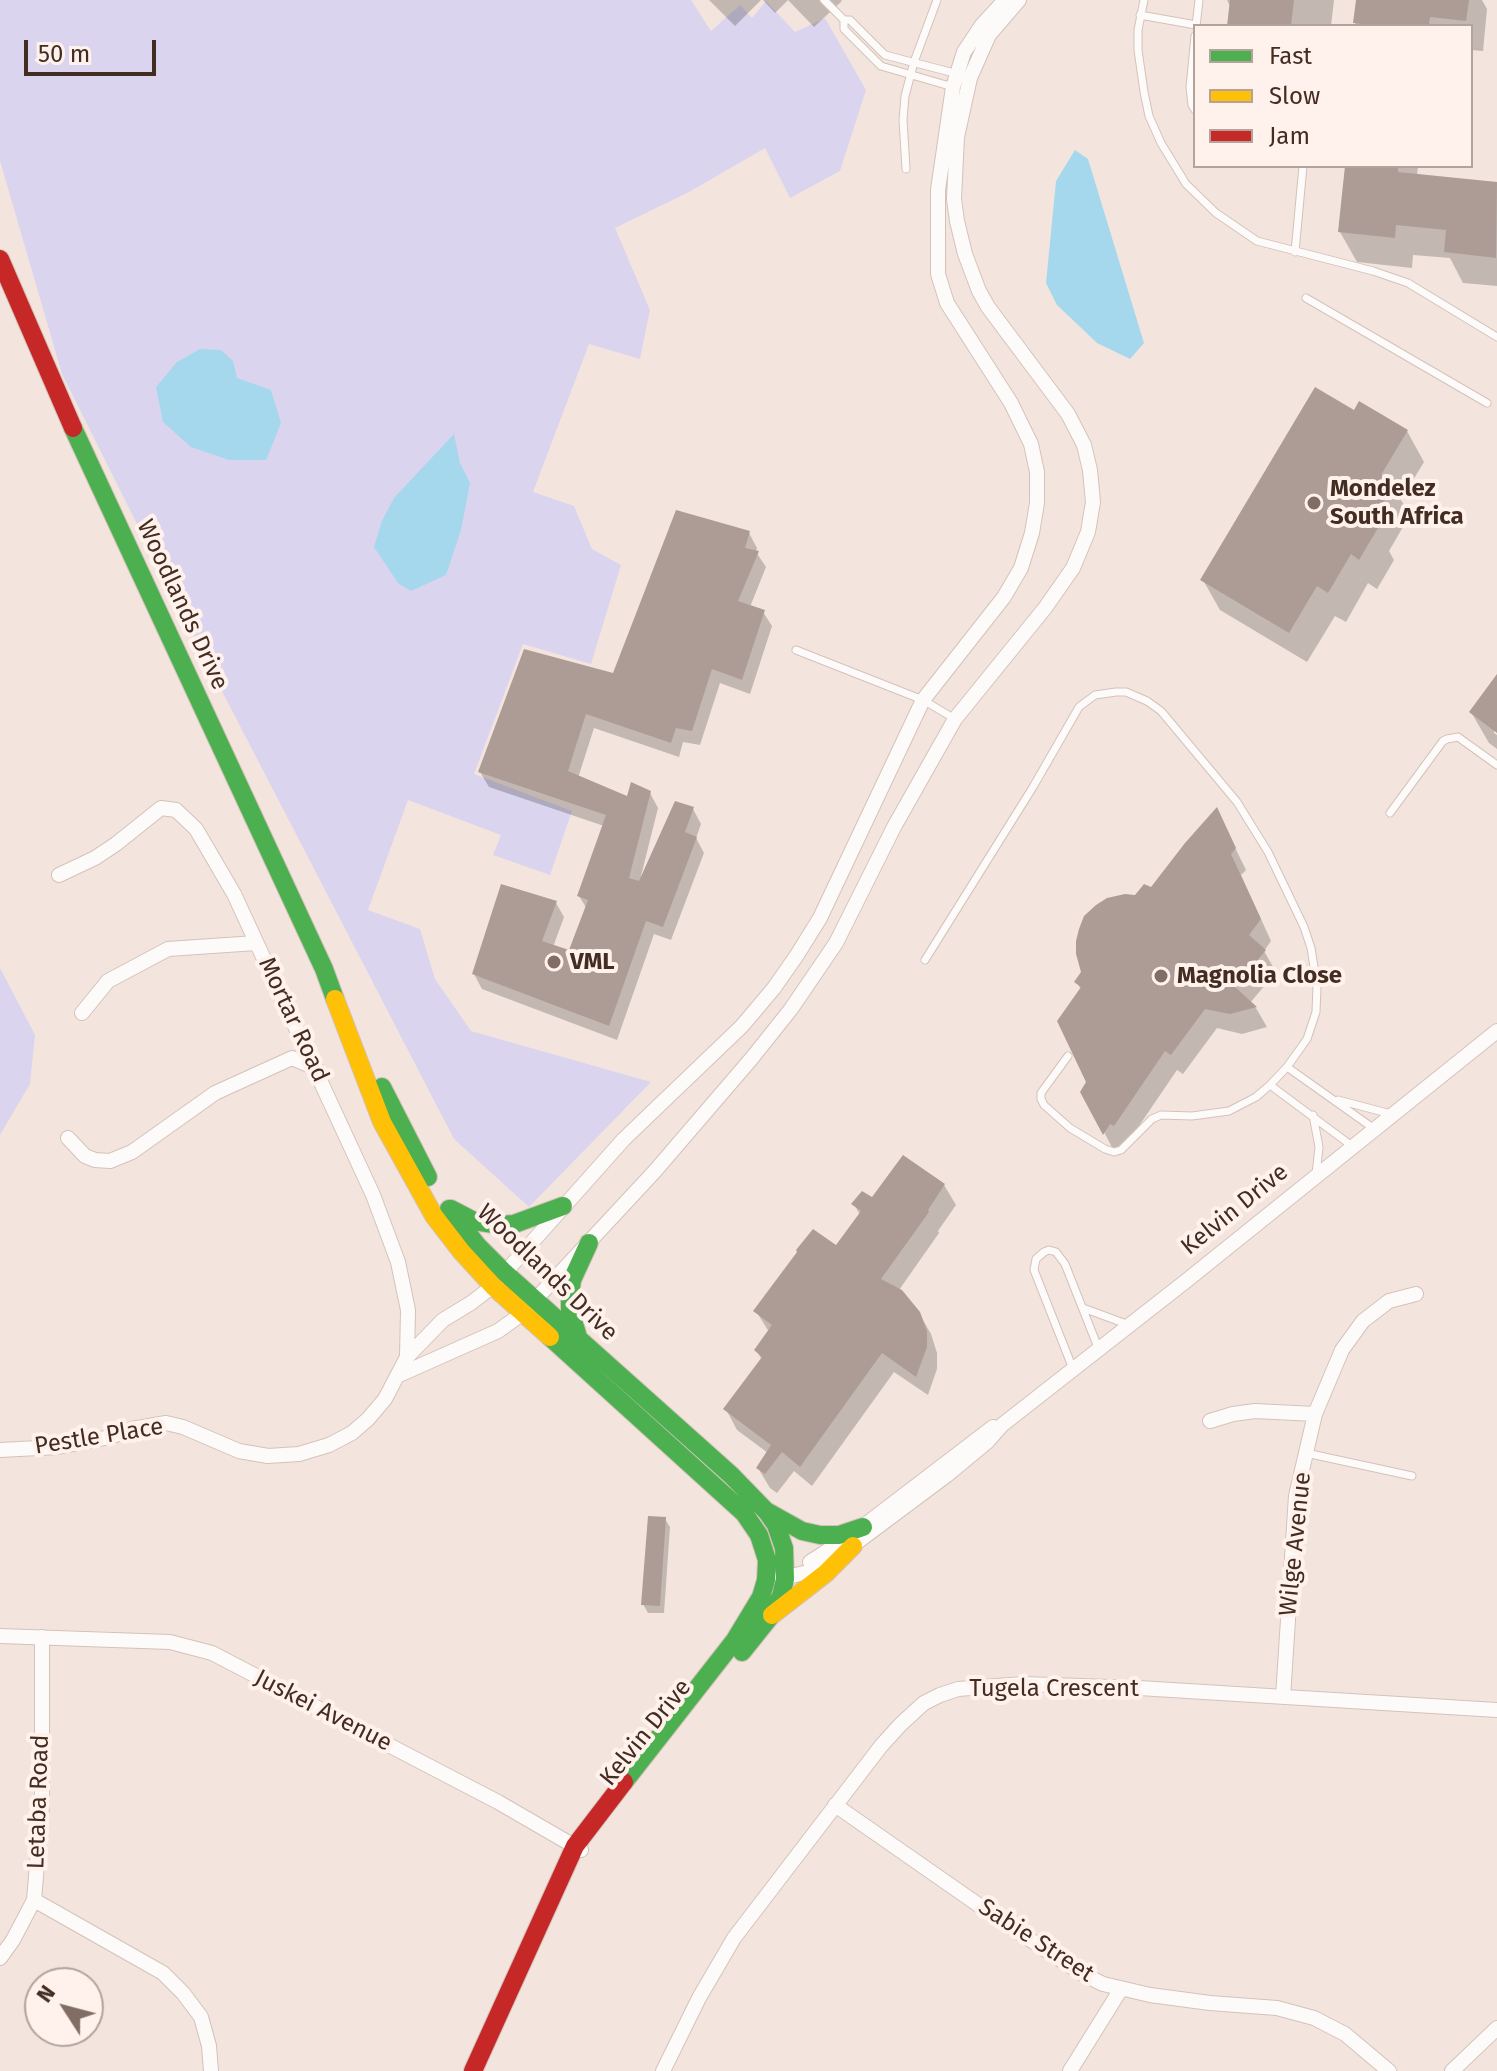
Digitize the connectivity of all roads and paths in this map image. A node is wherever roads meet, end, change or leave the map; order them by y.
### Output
1 (824, 0) edge
2 (937, 0) edge
3 (1005, 0) edge
4 (1019, 0) edge
5 (1144, 0) edge
6 (1199, 0) edge
7 (1140, 15) junction
8 (844, 20) junction
9 (1193, 24) edge
10 (1196, 24) edge
11 (867, 37) junction
12 (859, 44) junction
13 (1193, 56) edge
14 (914, 62) junction
15 (910, 75) junction
16 (961, 83) junction
17 (1193, 107) edge
18 (1303, 168) edge
19 (906, 169) dead end
20 (1295, 252) junction
21 (0, 259) edge
22 (1306, 298) dead end
23 (1497, 337) edge
24 (1487, 403) dead end
25 (796, 650) dead end
26 (923, 700) junction
27 (955, 719) junction
28 (1497, 765) edge
29 (1390, 813) dead end
30 (59, 875) dead end
31 (256, 943) junction
32 (925, 960) dead end
33 (324, 969) junction
34 (82, 1013) dead end
35 (1497, 1031) edge
36 (1068, 1056) dead end
37 (1287, 1067) junction
38 (316, 1068) junction
39 (1270, 1085) junction
40 (1336, 1100) junction
41 (1392, 1114) junction
42 (1313, 1115) junction
43 (1373, 1128) junction
44 (68, 1138) dead end
45 (1352, 1146) junction
46 (1315, 1176) junction
47 (563, 1206) junction
48 (447, 1207) junction
49 (589, 1243) junction
50 (499, 1280) junction
51 (1416, 1294) dead end
52 (529, 1307) junction
53 (1083, 1308) junction
54 (1130, 1325) junction
55 (579, 1340) junction
56 (1099, 1350) junction
57 (407, 1357) junction
58 (1073, 1369) junction
59 (399, 1375) junction
60 (1315, 1414) junction
61 (1210, 1421) dead end
62 (1002, 1425) junction
63 (0, 1450) edge
64 (1306, 1453) junction
65 (1412, 1476) dead end
66 (767, 1512) junction
67 (863, 1527) junction
68 (853, 1546) junction
69 (776, 1575) junction
70 (770, 1617) junction
71 (0, 1636) edge
72 (42, 1637) junction
73 (1283, 1697) junction
74 (1497, 1710) edge
75 (835, 1805) junction
76 (580, 1849) junction
77 (34, 1900) junction
78 (0, 1958) edge
79 (1121, 1989) junction
80 (1497, 2028) edge
81 (211, 2071) edge
82 (473, 2071) edge
83 (663, 2071) edge
84 (1070, 2071) edge
85 (1389, 2071) edge
86 (1452, 2071) edge

1 - 8 lane
2 - 14 lane
3 - 16 street
4 - 16 street
5 - 7 lane
6 - 10 lane
7 - 9 lane
7 - 20 lane
8 - 11 lane
8 - 12 lane
11 - 12 lane
11 - 14 lane
12 - 15 lane
13 - 17 lane
14 - 15 lane
14 - 16 lane
15 - 16 lane
15 - 19 lane
16 - 26 street
16 - 27 street
18 - 20 lane
20 - 23 lane
21 - 33 main road, Woodlands Drive
22 - 24 lane
25 - 26 lane
26 - 27 lane
26 - 47 street
27 - 49 street
28 - 29 lane
30 - 31 street, Mortar Road
31 - 34 street
31 - 38 street, Mortar Road
32 - 37 lane
33 - 48 main road, Woodlands Drive
33 - 50 main road, Woodlands Drive
35 - 41 street, Kelvin Drive
36 - 39 lane
37 - 39 lane
37 - 40 lane
38 - 44 street
38 - 57 street, Mortar Road
39 - 42 lane
40 - 41 lane
40 - 43 lane
41 - 43 street, Kelvin Drive
42 - 45 lane
42 - 46 lane
43 - 45 street, Kelvin Drive
45 - 46 street, Kelvin Drive
46 - 54 street, Kelvin Drive
47 - 48 main road
47 - 50 street
48 - 50 main road, Woodlands Drive
49 - 52 street
49 - 55 main road
50 - 52 main road, Woodlands Drive
50 - 57 street
51 - 60 street, Wilge Avenue
52 - 55 main road, Woodlands Drive
52 - 59 street
52 - 69 main road, Woodlands Drive
53 - 54 lane
53 - 56 lane
53 - 58 lane
54 - 56 street, Kelvin Drive
55 - 66 main road, Woodlands Drive
56 - 58 street, Kelvin Drive
57 - 59 street, Mortar Road
58 - 62 street, Kelvin Drive
59 - 63 street, Pestle Place
60 - 61 street
60 - 64 street, Wilge Avenue
62 - 67 street, Kelvin Drive
62 - 68 street, Kelvin Drive
64 - 65 lane
64 - 73 street, Wilge Avenue
66 - 67 main road
66 - 69 main road, Woodlands Drive
67 - 69 street, Kelvin Drive
68 - 69 street, Kelvin Drive
68 - 70 main road
69 - 70 main road, Kelvin Drive
69 - 76 main road, Kelvin Drive
70 - 76 main road, Kelvin Drive
71 - 72 street, Juskei Avenue
72 - 76 street, Juskei Avenue
72 - 77 street, Letaba Road
73 - 74 street, Tugela Crescent
73 - 75 street, Tugela Crescent
75 - 79 street, Sabie Street
75 - 83 street, Tugela Crescent
76 - 82 main road, Kelvin Drive
77 - 78 street, Letaba Road
77 - 81 street
79 - 84 street
79 - 85 street, Sabie Street
80 - 86 street

